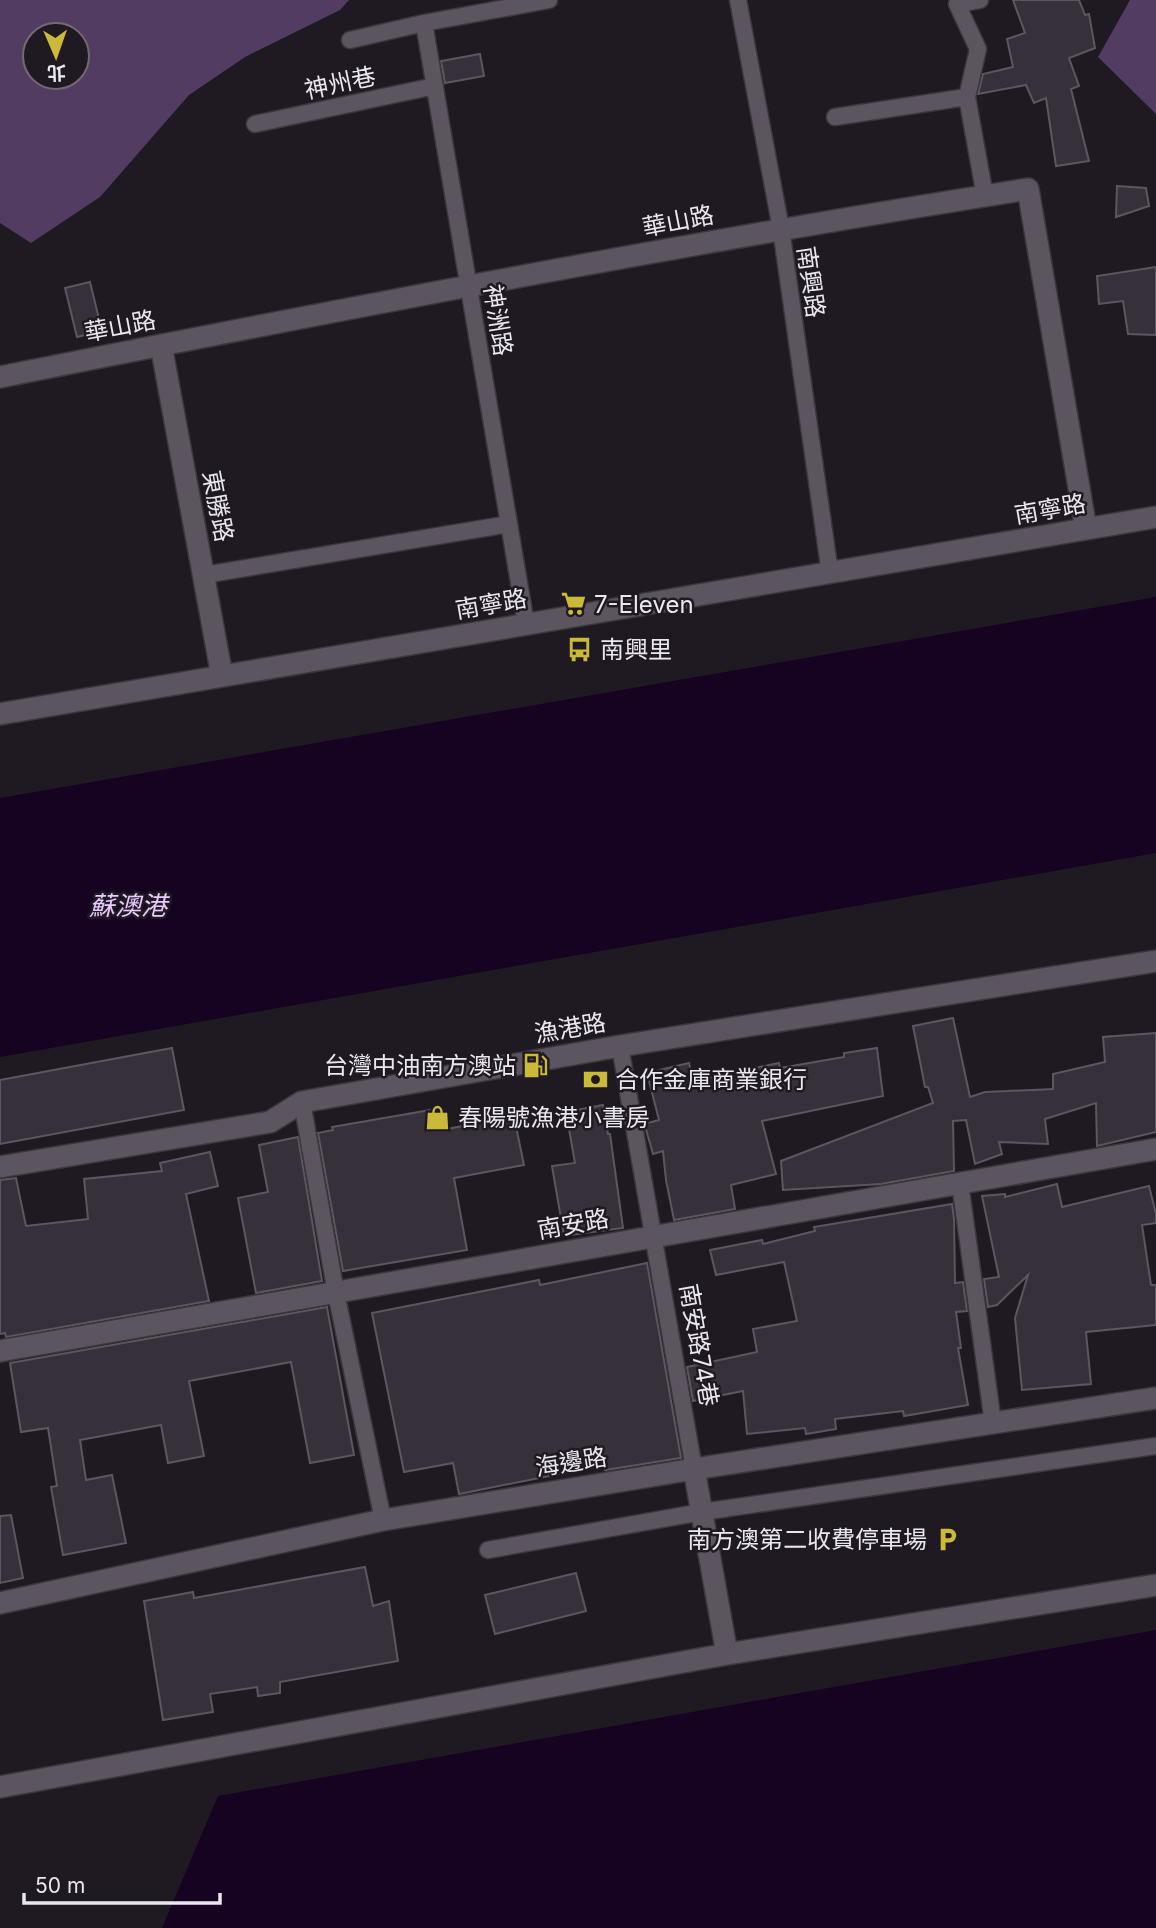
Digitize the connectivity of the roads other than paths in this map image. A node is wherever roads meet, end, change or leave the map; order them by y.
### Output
1 (549, 0) edge
2 (738, 0) edge
3 (980, 0) edge
4 (424, 23) junction
5 (350, 40) dead end
6 (435, 86) junction
7 (967, 97) junction
8 (835, 117) dead end
9 (255, 124) dead end
10 (985, 196) junction
11 (781, 229) junction
12 (470, 287) junction
13 (161, 345) junction
14 (0, 377) edge
15 (1156, 517) edge
16 (509, 524) junction
17 (1086, 529) junction
18 (830, 573) junction
19 (204, 575) junction
20 (526, 624) junction
21 (222, 676) junction
22 (0, 714) edge
23 (1156, 961) edge
24 (620, 1046) junction
25 (302, 1102) junction
26 (1156, 1149) edge
27 (0, 1167) edge
28 (960, 1184) junction
29 (653, 1236) junction
30 (336, 1293) junction
31 (0, 1351) edge
32 (1156, 1398) edge
33 (993, 1423) junction
34 (1156, 1446) edge
35 (694, 1469) junction
36 (702, 1513) junction
37 (383, 1520) junction
38 (488, 1549) dead end
39 (1156, 1585) edge
40 (0, 1603) edge
41 (727, 1654) junction
42 (0, 1787) edge

1 - 4 lane
2 - 11 lane, 南興路
3 - 7 lane
4 - 5 lane
4 - 6 lane, 神洲路
6 - 9 lane, 神州巷
6 - 12 lane, 神洲路
7 - 8 lane
7 - 10 lane
10 - 11 street, 華山路
10 - 17 street, 華山路
11 - 12 street, 華山路
11 - 18 lane, 南興路
12 - 13 street, 華山路
12 - 16 lane, 神洲路
13 - 14 street, 華山路
13 - 19 street, 東勝路
15 - 17 street, 南寧路
16 - 19 lane
16 - 20 lane, 神洲路
17 - 18 street, 南寧路
18 - 20 street, 南寧路
19 - 21 street, 東勝路
20 - 21 street, 南寧路
21 - 22 street, 南寧路
23 - 24 street, 漁港路
24 - 25 street, 漁港路
24 - 29 lane, 南安路74巷
25 - 27 street, 漁港路
25 - 30 lane
26 - 28 street, 南安路
28 - 29 street, 南安路
28 - 33 lane
29 - 30 street, 南安路
29 - 35 lane, 南安路74巷
30 - 31 street, 南安路
30 - 37 lane
32 - 33 street, 海邊路
33 - 35 street, 海邊路
34 - 36 lane
35 - 36 street, 南安路74巷
35 - 37 street, 海邊路
36 - 38 lane
36 - 41 street, 南安路74巷
37 - 40 street, 海邊路
39 - 41 street
41 - 42 street

